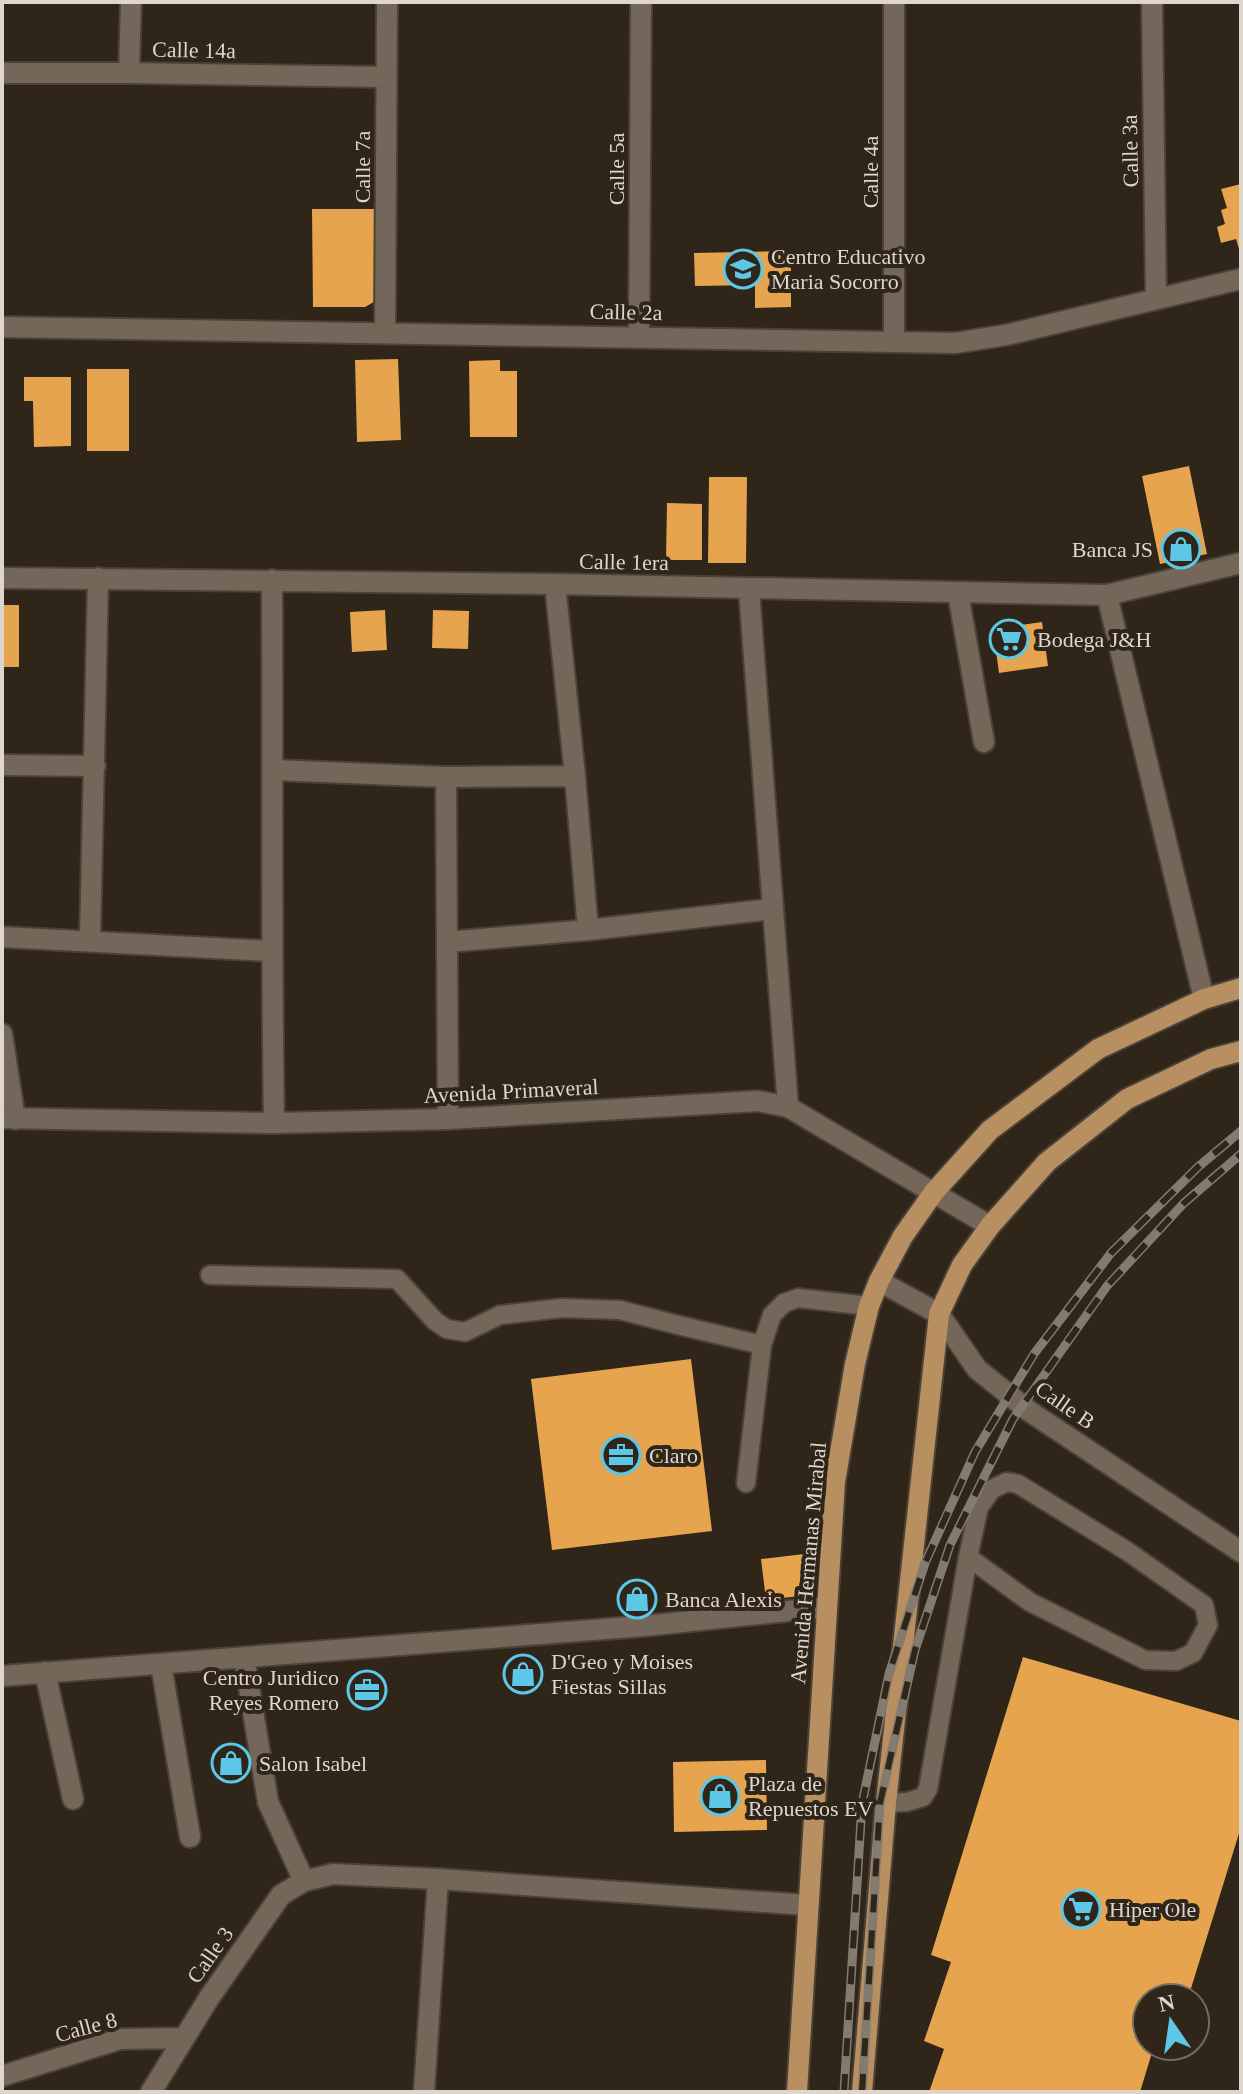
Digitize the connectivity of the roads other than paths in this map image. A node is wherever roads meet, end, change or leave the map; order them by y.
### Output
1 (131, 2) edge
2 (387, 2) edge
3 (641, 2) edge
4 (894, 2) edge
5 (1152, 2) edge
6 (2, 73) edge
7 (129, 73) junction
8 (386, 77) junction
9 (1241, 279) edge
10 (1156, 299) junction
11 (2, 327) edge
12 (385, 332) junction
13 (639, 337) junction
14 (894, 341) junction
15 (1241, 563) edge
16 (2, 578) edge
17 (98, 578) junction
18 (272, 580) junction
19 (555, 584) junction
20 (749, 590) junction
21 (958, 593) junction
22 (1107, 595) junction
23 (984, 742) dead end
24 (2, 765) edge
25 (95, 766) junction
26 (273, 770) junction
27 (575, 776) junction
28 (446, 777) junction
29 (772, 909) junction
30 (588, 930) junction
31 (2, 937) edge
32 (90, 941) junction
33 (447, 942) junction
34 (271, 951) junction
35 (1241, 988) edge
36 (1204, 999) junction
37 (2, 1034) edge
38 (1241, 1051) edge
39 (788, 1107) junction
40 (8, 1118) edge
41 (448, 1119) junction
42 (274, 1123) junction
43 (934, 1192) junction
44 (990, 1226) junction
45 (210, 1275) dead end
46 (879, 1281) junction
47 (869, 1306) junction
48 (939, 1314) junction
49 (762, 1345) junction
50 (746, 1483) dead end
51 (1241, 1552) edge
52 (968, 1557) junction
53 (827, 1607) junction
54 (244, 1657) junction
55 (161, 1664) junction
56 (45, 1672) junction
57 (2, 1676) edge
58 (73, 1799) dead end
59 (886, 1803) junction
60 (190, 1837) dead end
61 (438, 1879) junction
62 (304, 1881) junction
63 (808, 1905) junction
64 (184, 2038) junction
65 (2, 2076) edge
66 (151, 2092) edge
67 (424, 2092) edge
68 (797, 2092) edge
69 (862, 2092) edge

1 - 7 street
2 - 8 street, Calle 7a
3 - 13 street, Calle 5a
4 - 14 street, Calle 4a
5 - 10 street, Calle 3a
6 - 7 street, Calle 14a
7 - 8 street, Calle 14a
8 - 12 street, Calle 7a
9 - 10 street, Calle 2a
10 - 14 street, Calle 2a
11 - 12 street, Calle 2a
12 - 13 street, Calle 2a
13 - 14 street, Calle 2a
15 - 22 street, Calle 1era
16 - 17 street, Calle 1era
17 - 18 street, Calle 1era
17 - 25 street
18 - 19 street, Calle 1era
18 - 26 street
19 - 20 street, Calle 1era
19 - 27 street
20 - 21 street, Calle 1era
20 - 29 street
21 - 22 street, Calle 1era
21 - 23 street
22 - 36 street
24 - 25 street
25 - 32 street
26 - 28 street
26 - 34 street
27 - 28 street
27 - 30 street
28 - 33 street
29 - 30 street
29 - 39 street
30 - 33 street
31 - 32 street
32 - 34 street
33 - 41 street
34 - 42 street
35 - 36 main road, Avenida Hermanas Mirabal
36 - 43 main road, Avenida Hermanas Mirabal
37 - 40 street
38 - 44 main road
39 - 41 street, Avenida Primaveral
39 - 43 street, Avenida Primaveral
40 - 42 street, Avenida Primaveral
41 - 42 street, Avenida Primaveral
43 - 44 street, Avenida Primaveral
43 - 46 main road, Avenida Hermanas Mirabal
44 - 48 main road
45 - 49 lane
46 - 47 main road, Avenida Hermanas Mirabal
46 - 48 street, Calle B
47 - 49 lane
47 - 53 main road, Avenida Hermanas Mirabal
48 - 51 street, Calle B
48 - 59 main road
49 - 50 lane
52 - 52 lane
52 - 59 lane
53 - 54 street
53 - 63 main road, Avenida Hermanas Mirabal
54 - 55 street
54 - 62 street
55 - 56 street
55 - 60 street
56 - 57 street
56 - 58 street
59 - 69 main road
61 - 62 street, Calle 3
61 - 63 street, Calle 3
61 - 67 street
62 - 64 street, Calle 3
63 - 68 main road, Avenida Hermanas Mirabal
64 - 65 street, Calle 8
64 - 66 street, Calle 3

